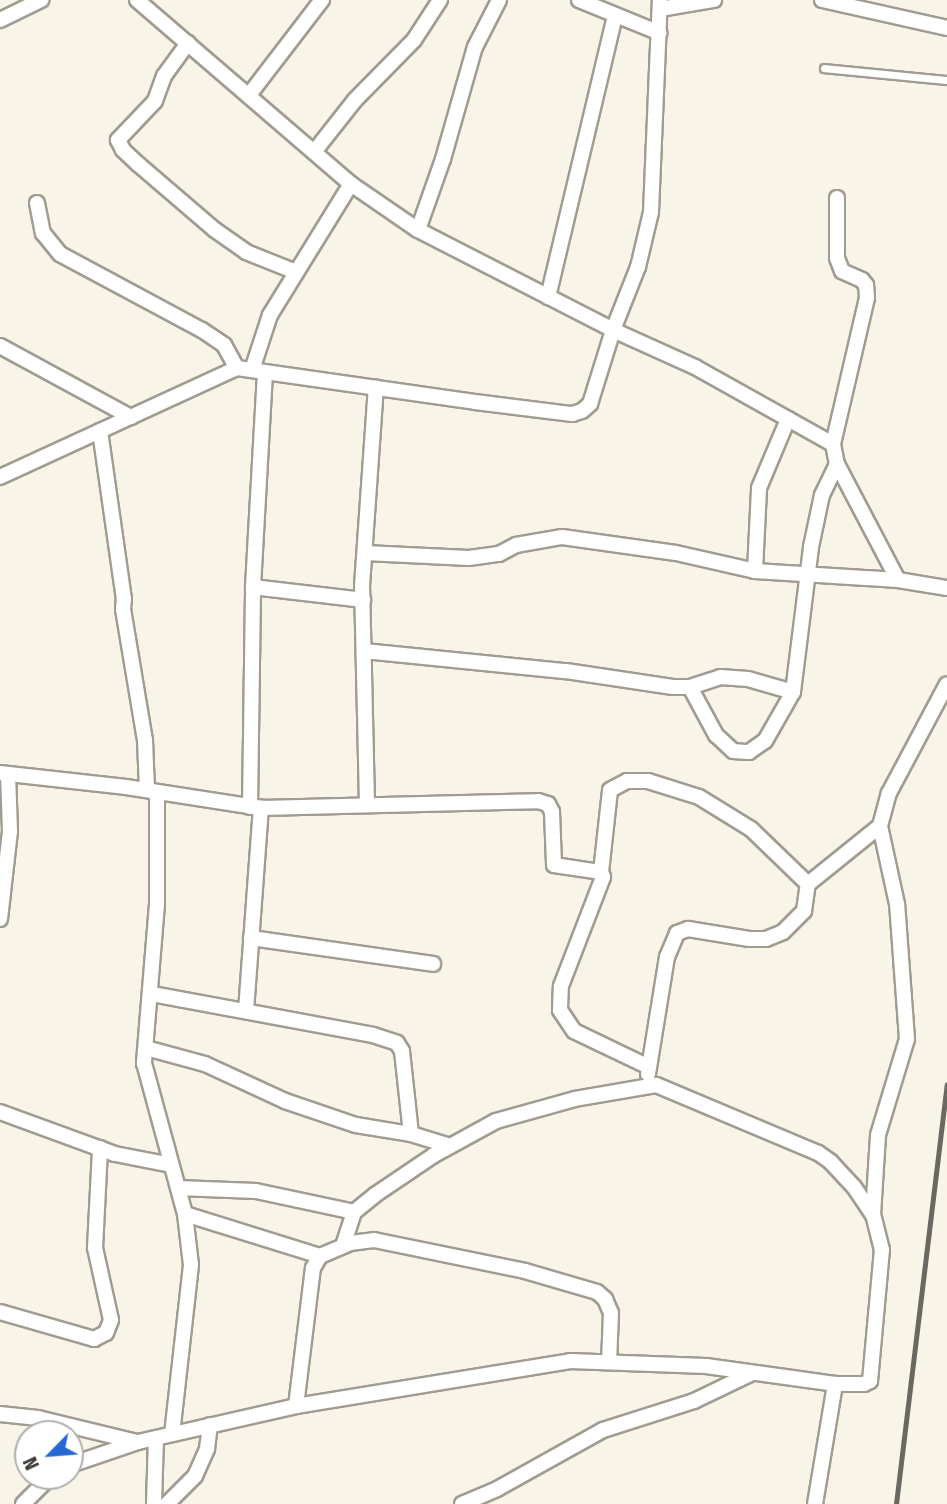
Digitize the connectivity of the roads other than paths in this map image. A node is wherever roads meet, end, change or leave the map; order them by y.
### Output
1 (41, 0) edge
2 (137, 0) edge
3 (322, 0) edge
4 (440, 0) edge
5 (499, 0) edge
6 (579, 0) edge
7 (714, 0) edge
8 (822, 0) edge
9 (660, 4) edge
10 (615, 16) junction
11 (0, 20) edge
12 (947, 28) edge
13 (660, 33) junction
14 (188, 43) junction
15 (824, 68) dead end
16 (947, 80) edge
17 (249, 95) junction
18 (314, 152) junction
19 (351, 184) junction
20 (837, 198) dead end
21 (37, 204) dead end
22 (418, 230) junction
23 (296, 272) junction
24 (548, 297) junction
25 (613, 330) junction
26 (0, 346) edge
27 (252, 370) junction
28 (376, 387) junction
29 (131, 417) junction
30 (788, 419) junction
31 (100, 431) junction
32 (833, 444) junction
33 (837, 464) junction
34 (0, 477) edge
35 (365, 553) junction
36 (755, 571) junction
37 (808, 575) junction
38 (898, 580) junction
39 (253, 587) junction
40 (947, 588) edge
41 (363, 600) junction
42 (364, 651) junction
43 (947, 684) edge
44 (690, 687) junction
45 (793, 692) junction
46 (4, 773) edge
47 (152, 791) junction
48 (367, 804) junction
49 (256, 808) junction
50 (880, 826) junction
51 (601, 872) junction
52 (808, 884) junction
53 (0, 919) edge
54 (251, 938) junction
55 (433, 964) dead end
56 (152, 994) junction
57 (246, 1012) junction
58 (146, 1048) junction
59 (649, 1067) junction
60 (647, 1086) junction
61 (0, 1112) edge
62 (411, 1134) junction
63 (450, 1146) junction
64 (100, 1148) junction
65 (171, 1165) junction
66 (178, 1188) junction
67 (355, 1212) junction
68 (185, 1214) junction
69 (873, 1214) junction
70 (343, 1246) junction
71 (320, 1256) junction
72 (0, 1312) edge
73 (609, 1362) junction
74 (751, 1374) junction
75 (835, 1384) junction
76 (296, 1406) junction
77 (0, 1413) edge
78 (210, 1425) junction
79 (172, 1434) junction
80 (156, 1438) junction
81 (138, 1442) junction
82 (84, 1460) edge
83 (37, 1490) edge
84 (23, 1504) edge
85 (154, 1504) edge
86 (167, 1504) edge
87 (462, 1504) edge
88 (815, 1504) edge

1 - 11 street
2 - 14 street
3 - 17 street
4 - 18 street
5 - 22 street
6 - 10 street
7 - 9 street
8 - 12 street
9 - 13 street
10 - 13 street
10 - 24 street
13 - 25 street
14 - 17 street
14 - 23 street
15 - 16 lane
17 - 18 street
18 - 19 street
19 - 22 street
19 - 23 street
20 - 32 street
21 - 27 street
22 - 24 street
23 - 27 street
24 - 25 street
25 - 28 street
25 - 30 street
26 - 29 street
27 - 28 street
27 - 29 street
27 - 39 street
28 - 35 street
29 - 31 street
30 - 32 street
30 - 36 street
31 - 34 street
31 - 47 street
32 - 33 street
33 - 37 street
33 - 38 street
35 - 36 street
35 - 41 street
36 - 37 street
37 - 38 street
37 - 45 street
38 - 40 street
39 - 41 street
39 - 49 street
41 - 42 street
42 - 44 street
42 - 48 street
43 - 50 street
44 - 45 street
44 - 45 street
46 - 47 street
46 - 53 street
47 - 49 street
47 - 56 street
48 - 49 street
48 - 51 street
49 - 54 street
50 - 52 street
50 - 69 street
51 - 52 street
51 - 59 street
52 - 59 street
54 - 55 street
54 - 57 street
56 - 57 street
56 - 58 street
57 - 62 street
58 - 62 street
58 - 65 street
59 - 60 street
60 - 63 street
60 - 69 street
61 - 64 street
62 - 63 street
63 - 67 street
64 - 65 street
64 - 72 street
65 - 66 street
66 - 67 street
66 - 68 street
67 - 70 street
68 - 71 street
68 - 79 street
69 - 75 street
70 - 71 street
70 - 73 street
71 - 76 street
73 - 74 street
73 - 76 street
74 - 75 street
74 - 87 street
75 - 88 street
76 - 78 street
77 - 81 street
78 - 79 street
78 - 86 street
79 - 80 street
80 - 81 street
80 - 85 street
81 - 82 street
83 - 84 street

